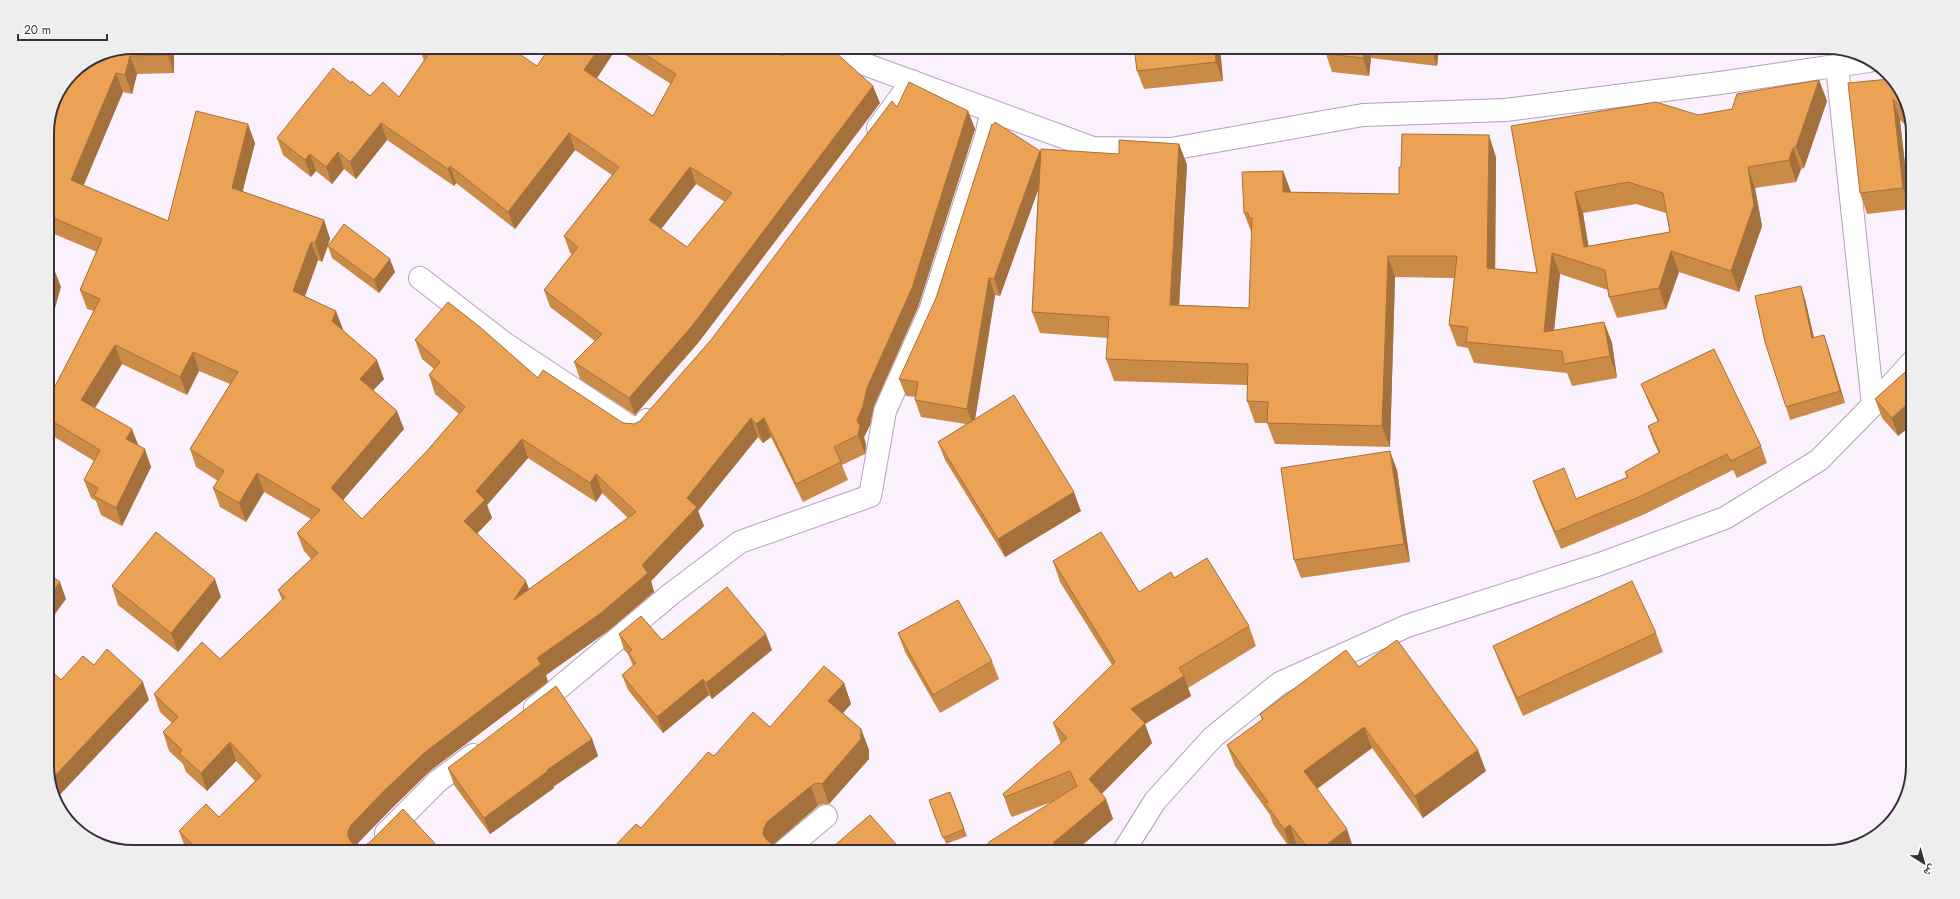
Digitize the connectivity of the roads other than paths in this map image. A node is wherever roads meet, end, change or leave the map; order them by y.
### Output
1 (837, 54) edge
2 (1854, 60) edge
3 (912, 81) junction
4 (992, 110) junction
5 (865, 146) edge
6 (420, 278) dead end
7 (1906, 369) edge
8 (662, 403) edge
9 (1873, 405) junction
10 (521, 719) edge
11 (489, 743) edge
12 (826, 816) dead end
13 (373, 845) edge
14 (791, 845) edge
15 (1127, 845) edge

1 - 3 street
2 - 4 street
2 - 9 street
3 - 4 street
3 - 5 street
4 - 10 street
6 - 8 street
7 - 9 street
9 - 15 street
11 - 13 street
12 - 14 street

